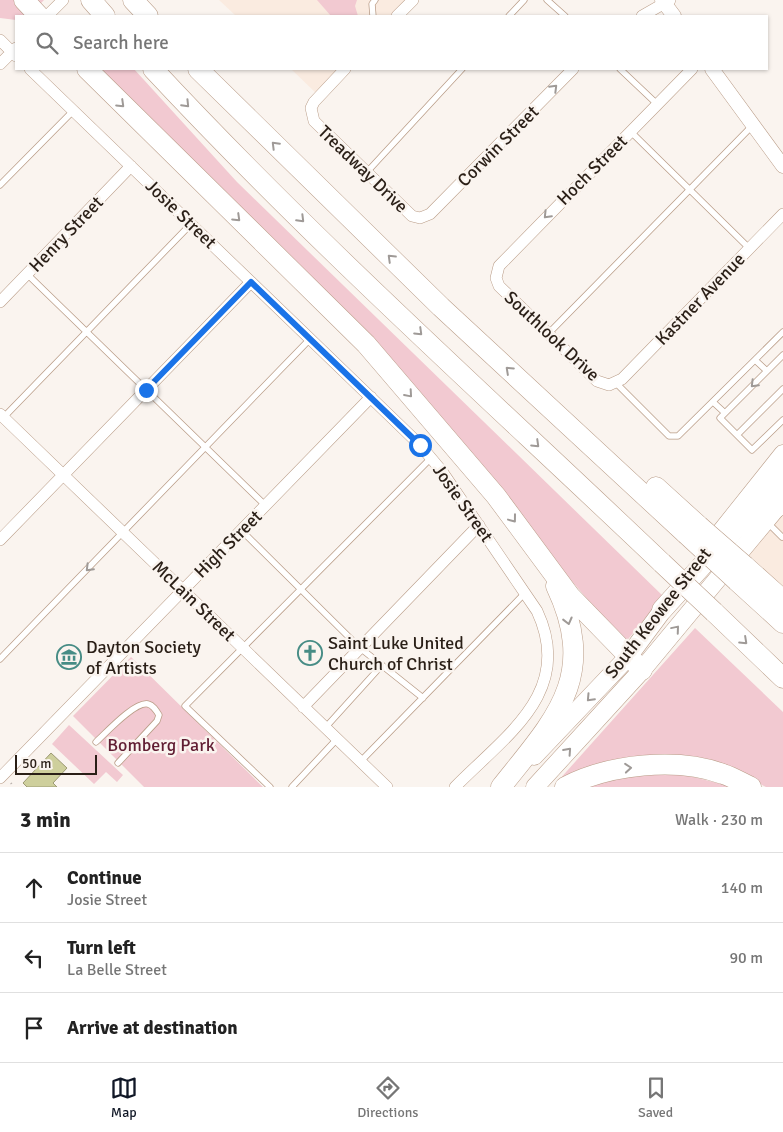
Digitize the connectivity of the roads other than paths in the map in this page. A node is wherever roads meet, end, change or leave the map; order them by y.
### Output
1 (24, 0) edge
2 (63, 0) edge
3 (91, 0) edge
4 (134, 0) edge
5 (375, 0) edge
6 (413, 0) edge
7 (524, 0) edge
8 (548, 0) edge
9 (665, 1) edge
10 (38, 15) edge
11 (48, 15) edge
12 (104, 15) edge
13 (147, 15) edge
14 (373, 15) edge
15 (398, 15) edge
16 (511, 15) edge
17 (563, 15) edge
18 (644, 15) edge
19 (673, 15) edge
20 (0, 40) edge
21 (15, 52) edge
22 (0, 64) edge
23 (31, 70) edge
24 (88, 70) edge
25 (154, 70) edge
26 (199, 70) edge
27 (344, 70) edge
28 (461, 70) edge
29 (572, 70) edge
30 (621, 70) edge
31 (691, 70) edge
32 (713, 70) edge
33 (657, 104) junction
34 (73, 111) junction
35 (754, 125) junction
36 (630, 131) junction
37 (131, 166) junction
38 (783, 166) edge
39 (367, 172) junction
40 (0, 186) edge
41 (690, 190) junction
42 (783, 214) edge
43 (420, 218) joint
44 (191, 224) junction
45 (749, 248) junction
46 (27, 274) junction
47 (496, 275) joint
48 (251, 282) junction
49 (0, 302) edge
50 (86, 332) junction
51 (783, 332) edge
52 (548, 334) junction
53 (777, 338) junction
54 (310, 339) junction
55 (783, 344) edge
56 (783, 355) edge
57 (755, 360) junction
58 (767, 371) junction
59 (616, 383) junction
60 (783, 389) edge
61 (146, 390) junction
62 (371, 397) junction
63 (713, 402) junction
64 (724, 413) junction
65 (1, 418) edge
66 (783, 420) edge
67 (737, 436) junction
68 (206, 448) junction
69 (783, 454) edge
70 (431, 458) junction
71 (63, 475) junction
72 (783, 476) edge
73 (266, 506) junction
74 (777, 508) edge
75 (479, 525) junction
76 (242, 530) junction
77 (124, 533) junction
78 (783, 537) edge
79 (0, 540) edge
80 (543, 560) junction
81 (741, 573) junction
82 (301, 589) junction
83 (183, 591) junction
84 (525, 593) junction
85 (783, 600) edge
86 (662, 610) junction
87 (783, 623) edge
88 (360, 647) junction
89 (243, 648) junction
90 (0, 659) edge
91 (635, 663) junction
92 (382, 665) junction
93 (780, 675) edge
94 (423, 698) junction
95 (303, 707) junction
96 (325, 728) junction
97 (337, 739) junction
98 (96, 742) dead end
99 (361, 761) junction
100 (118, 762) dead end
101 (4, 776) edge
102 (270, 787) edge
103 (292, 787) edge
104 (388, 787) edge
105 (455, 787) edge
106 (502, 787) edge
107 (535, 787) edge
108 (566, 787) edge
109 (751, 787) edge

1 - 10 highway
2 - 11 street
3 - 12 highway
4 - 13 highway
5 - 14 lane
6 - 15 street
7 - 16 lane
8 - 17 lane
9 - 18 street
9 - 19 street
20 - 21 street
21 - 22 street
23 - 34 street, Josie Street
24 -> 80 highway
25 -> 93 highway, bridge
81 -> 26 highway, bridge
27 - 39 street, Treadway Drive
28 - 39 lane
43 -> 29 street, Corwin Street
30 - 33 lane
31 - 33 street, Hoch Street
32 - 35 street
33 - 36 street, Hoch Street
34 - 37 street, Josie Street
34 - 40 lane
35 - 38 street
35 - 41 lane
36 - 41 lane
36 -> 47 street, Hoch Street
37 - 44 street, Josie Street
37 - 46 street, Henry Street
39 - 43 street, Treadway Drive
41 - 45 lane
41 - 52 lane
42 - 45 street, Kastner Avenue
44 - 48 street, Josie Street
44 - 50 lane
45 - 59 street, Kastner Avenue
46 - 49 street, Henry Street
46 - 50 lane
47 - 52 street, Southlook Drive
48 - 54 street, Josie Street
48 - 61 street
50 - 61 lane
50 - 65 lane
51 - 53 lane
52 - 59 street, Southlook Drive
53 - 55 lane
53 - 57 lane
54 - 62 street, Josie Street
54 - 68 lane
56 - 58 lane
57 - 58 lane
57 - 63 lane
58 -> 64 lane
59 - 63 lane
60 - 67 lane
61 - 68 lane
61 - 71 street
62 - 70 street, Josie Street
62 - 73 street, High Street
63 - 64 lane
64 - 67 lane
65 - 71 street, McLain Street
66 - 67 lane
68 - 73 lane
68 - 77 lane
69 - 86 main road, South Keowee Street
70 - 75 street, Josie Street
70 - 82 lane
71 - 77 street, McLain Street
71 - 79 street
72 - 86 highway
73 - 76 street, High Street
74 - 78 lane
91 -> 74 main road, South Keowee Street
75 - 84 street, Josie Street
75 - 88 street
76 - 82 lane
76 - 83 street, High Street
77 - 83 street, McLain Street
77 -> 90 lane
80 - 91 highway
80 -> 106 highway
81 - 85 highway
81 - 87 highway
82 - 88 lane
82 - 89 lane
83 - 89 street, McLain Street
83 - 101 street, High Street
84 - 94 lane
84 - 105 street, Josie Street
86 - 91 main road, South Keowee Street
88 - 92 lane
88 - 95 street
89 - 95 street, McLain Street
89 - 102 lane
91 -> 106 main road, South Keowee Street
107 -> 91 main road, South Keowee Street
92 - 94 lane
92 - 96 lane
94 - 99 lane
95 - 96 street, McLain Street
96 - 97 street, McLain Street
97 - 99 street, McLain Street
97 - 103 lane
98 - 100 lane
99 - 104 street, McLain Street
108 -> 109 highway

